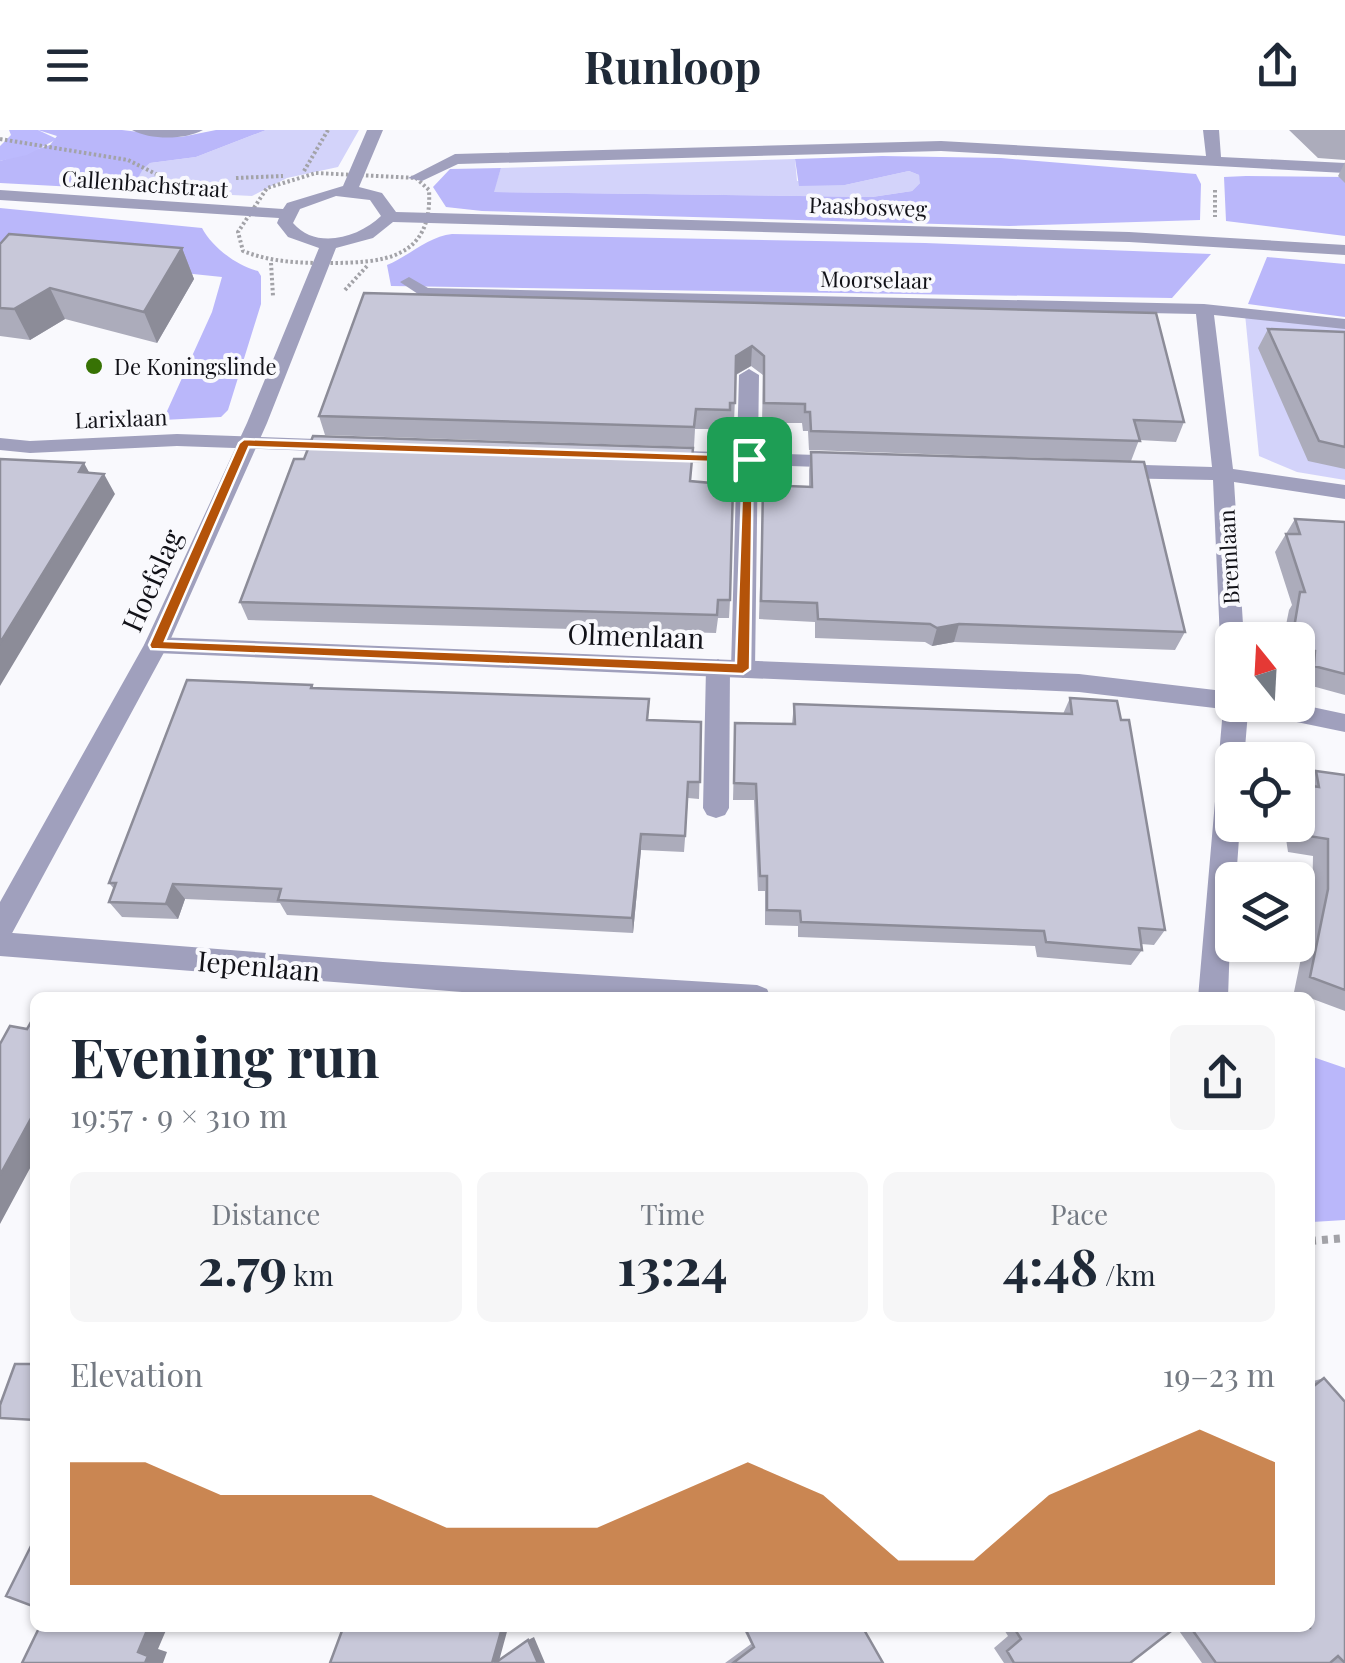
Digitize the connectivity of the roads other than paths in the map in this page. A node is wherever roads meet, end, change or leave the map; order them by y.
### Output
1 (140, 130) edge
2 (375, 130) edge
3 (690, 130) edge
4 (1211, 130) edge
5 (188, 132) edge
6 (938, 138) edge
7 (694, 153) junction
8 (1214, 164) junction
9 (1345, 168) edge
10 (416, 178) dead end
11 (349, 191) junction
12 (0, 196) edge
13 (286, 214) junction
14 (388, 216) junction
15 (330, 243) junction
16 (1345, 250) edge
17 (409, 282) dead end
18 (1204, 309) junction
19 (1345, 324) edge
20 (749, 375) dead end
21 (244, 443) junction
22 (0, 444) edge
23 (361, 447) edge
24 (632, 455) edge
25 (749, 459) junction
26 (867, 463) edge
27 (1085, 470) edge
28 (1223, 474) junction
29 (1345, 492) edge
30 (1231, 622) edge
31 (156, 645) junction
32 (731, 668) junction
33 (1215, 700) edge
34 (1315, 716) edge
35 (1233, 722) edge
36 (1345, 722) edge
37 (716, 808) dead end
38 (0, 928) edge
39 (0, 944) edge
40 (380, 986) edge
41 (568, 992) edge
42 (1213, 992) edge

1 - 5 street
2 - 11 street
3 - 7 street
4 - 8 street
6 - 7 street
6 - 8 street
7 - 10 street
8 - 9 street
11 - 13 street
11 - 14 street
12 - 13 street, Callenbachstraat
13 - 15 street
14 - 15 street
14 - 16 street, Paasbosweg
15 - 21 street, Hoefslag
17 - 18 street, Moorselaar
18 - 19 street, Moorselaar
18 - 28 street, Bremlaan
20 - 25 street
21 - 22 street, Larixlaan
21 - 23 street, Larixlaan
21 - 31 street, Hoefslag
24 - 25 street
25 - 26 street
25 - 32 street
27 - 28 street
28 - 29 street, Bremlaan
28 - 30 street, Bremlaan
31 - 32 street, Olmenlaan
31 - 38 street, Hoefslag
32 - 33 street, Olmenlaan
32 - 37 street
34 - 36 street
35 - 42 street
39 - 40 street, Iepenlaan
40 - 41 street, Iepenlaan

